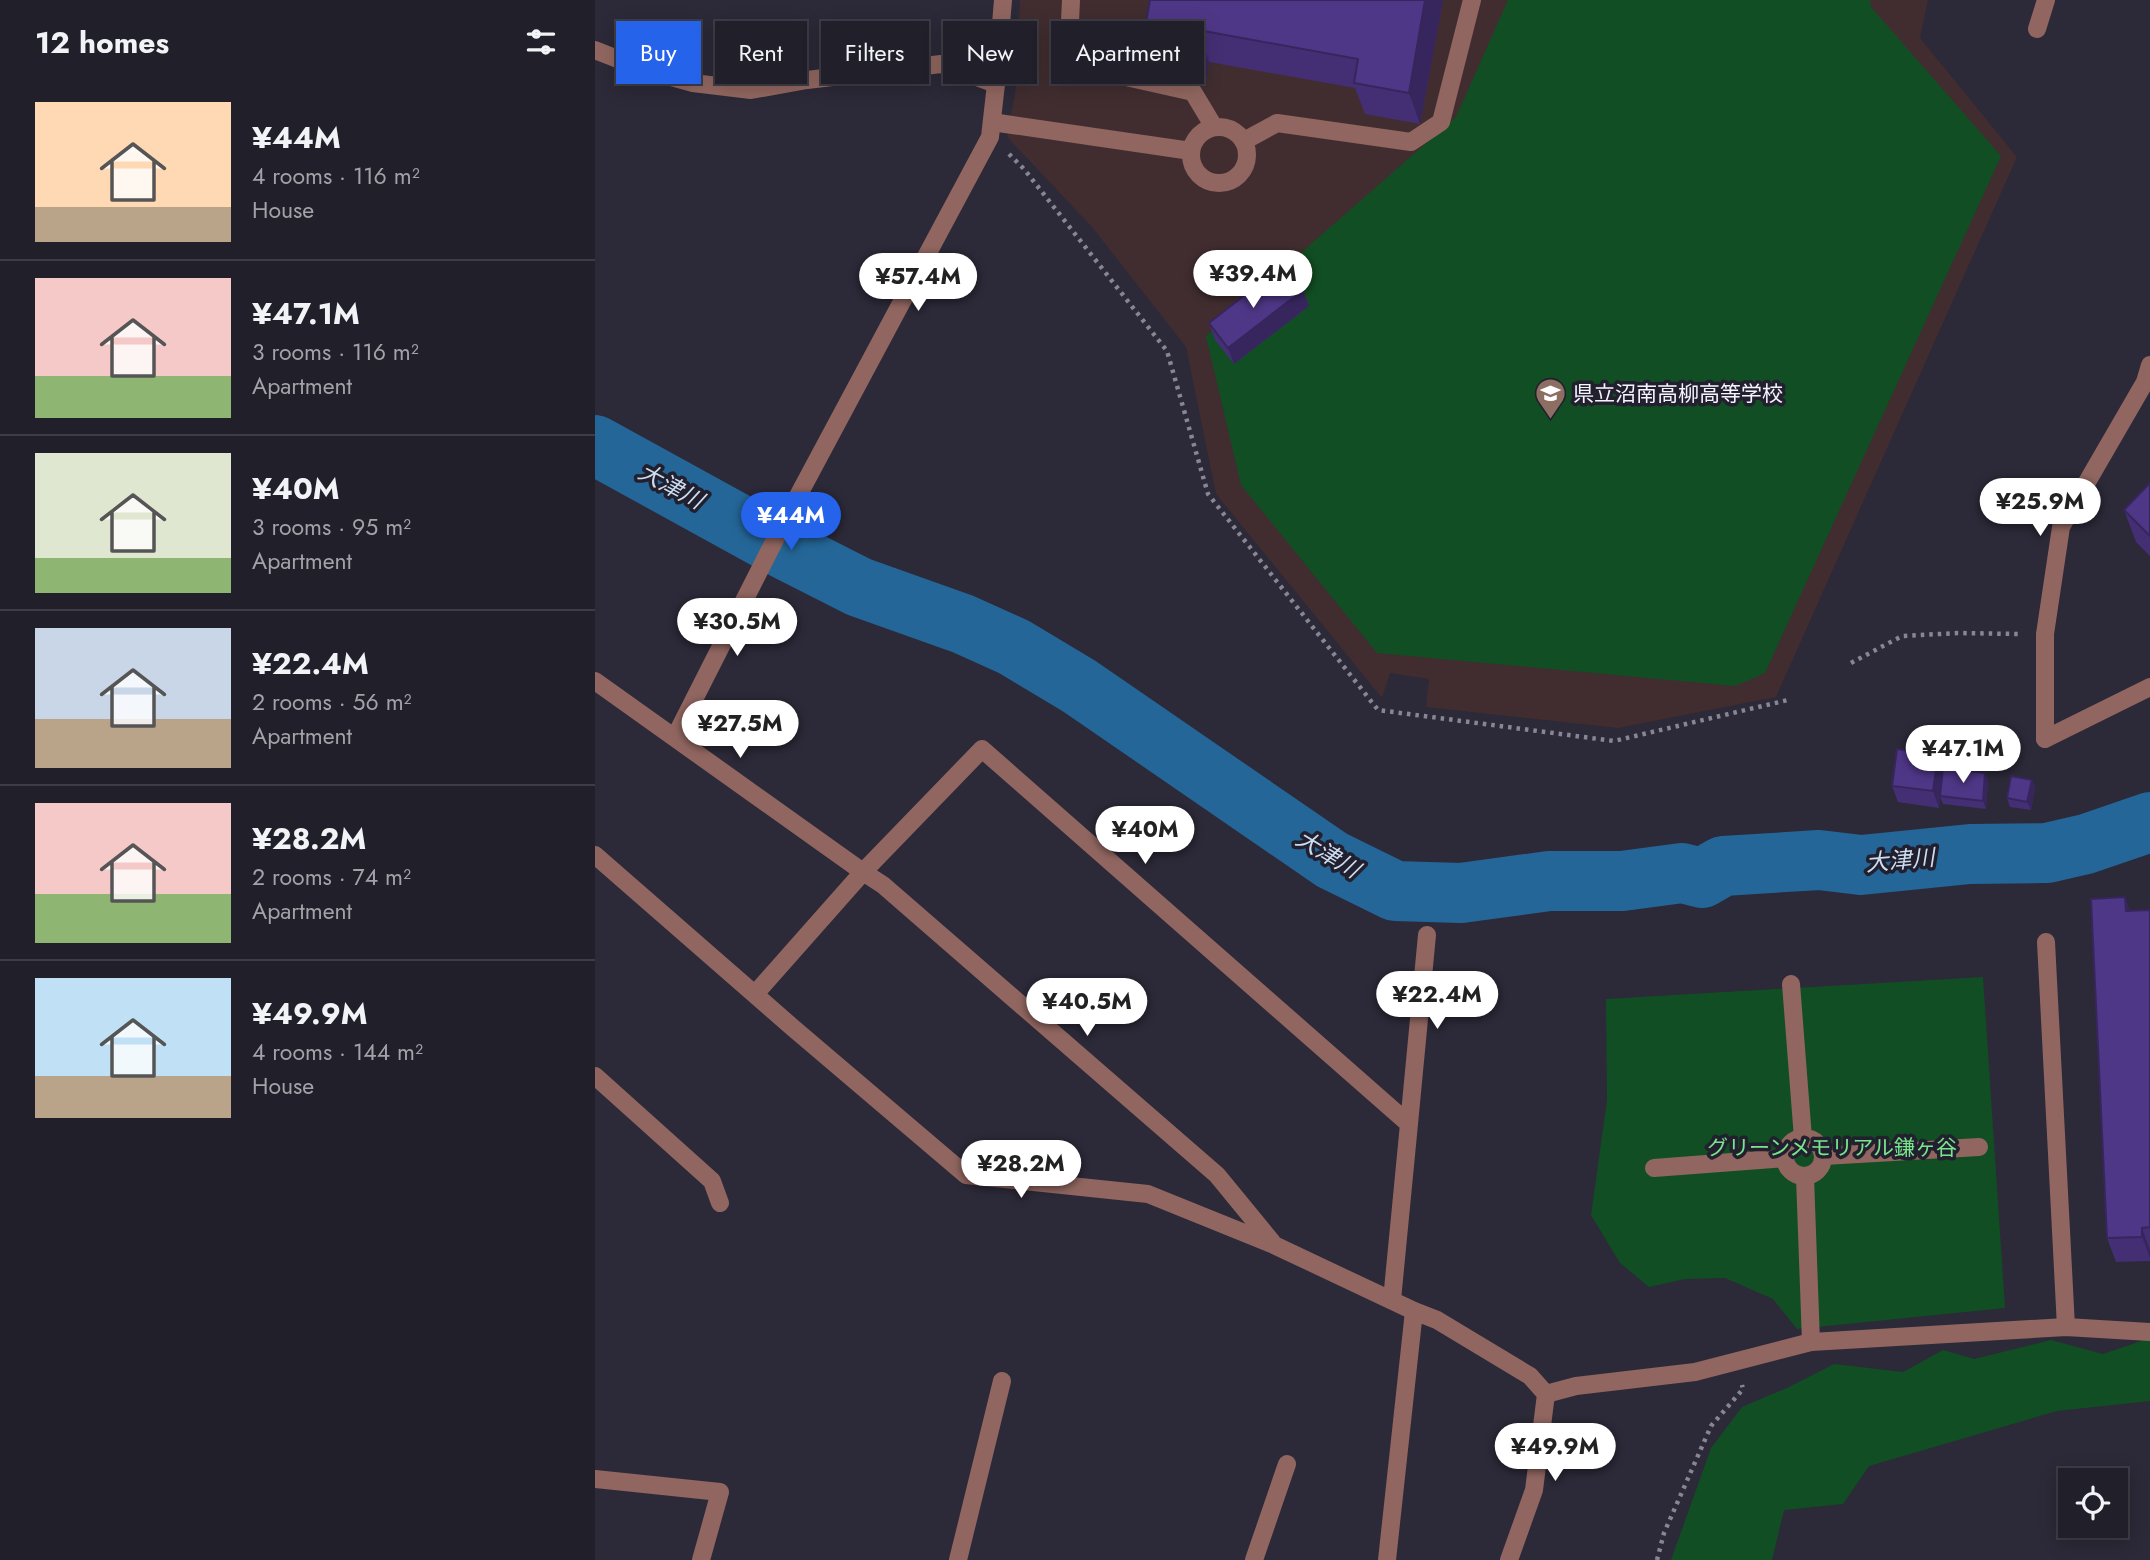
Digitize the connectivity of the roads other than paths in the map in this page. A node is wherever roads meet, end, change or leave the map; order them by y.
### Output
1 (1003, 0) edge
2 (1071, 0) edge
3 (1472, 0) edge
4 (2046, 0) edge
5 (1001, 21) edge
6 (2037, 29) dead end
7 (595, 50) edge
8 (943, 65) edge
9 (996, 84) edge
10 (1214, 127) junction
11 (991, 129) junction
12 (1244, 141) junction
13 (1191, 151) junction
14 (2150, 365) edge
15 (595, 681) edge
16 (2150, 687) edge
17 (675, 737) junction
18 (595, 855) edge
19 (863, 872) junction
20 (1427, 935) dead end
21 (2046, 942) dead end
22 (1791, 984) dead end
23 (755, 994) junction
24 (595, 1076) edge
25 (1409, 1124) junction
26 (1803, 1138) junction
27 (1979, 1147) dead end
28 (1824, 1156) junction
29 (1785, 1158) junction
30 (1654, 1168) dead end
31 (1805, 1177) junction
32 (720, 1203) dead end
33 (1274, 1245) junction
34 (1392, 1300) junction
35 (1415, 1311) junction
36 (2066, 1327) junction
37 (2150, 1332) edge
38 (1811, 1342) junction
39 (1002, 1381) dead end
40 (1546, 1394) junction
41 (1287, 1464) dead end
42 (595, 1479) edge
43 (701, 1560) edge
44 (958, 1560) edge
45 (1254, 1560) edge
46 (1387, 1560) edge
47 (1509, 1560) edge

1 - 5 street
2 - 10 street
3 - 12 street
4 - 6 street
7 - 8 street
9 - 11 street
10 - 12 street
10 - 13 street
11 - 13 street
11 - 17 street
12 - 13 street
14 - 16 street
15 - 17 street
17 - 19 street
18 - 23 street
19 - 23 street
19 - 25 street
19 - 33 street
20 - 25 street
21 - 36 street
22 - 26 street
23 - 33 street
24 - 32 street
25 - 34 street
26 - 28 street
26 - 29 street
27 - 28 street
28 - 31 street
29 - 30 street
29 - 31 street
31 - 38 street
33 - 34 street
34 - 35 street
35 - 40 street
35 - 46 street
36 - 37 street
36 - 38 street
38 - 40 street
39 - 44 street
40 - 47 street
41 - 45 street
42 - 43 street

